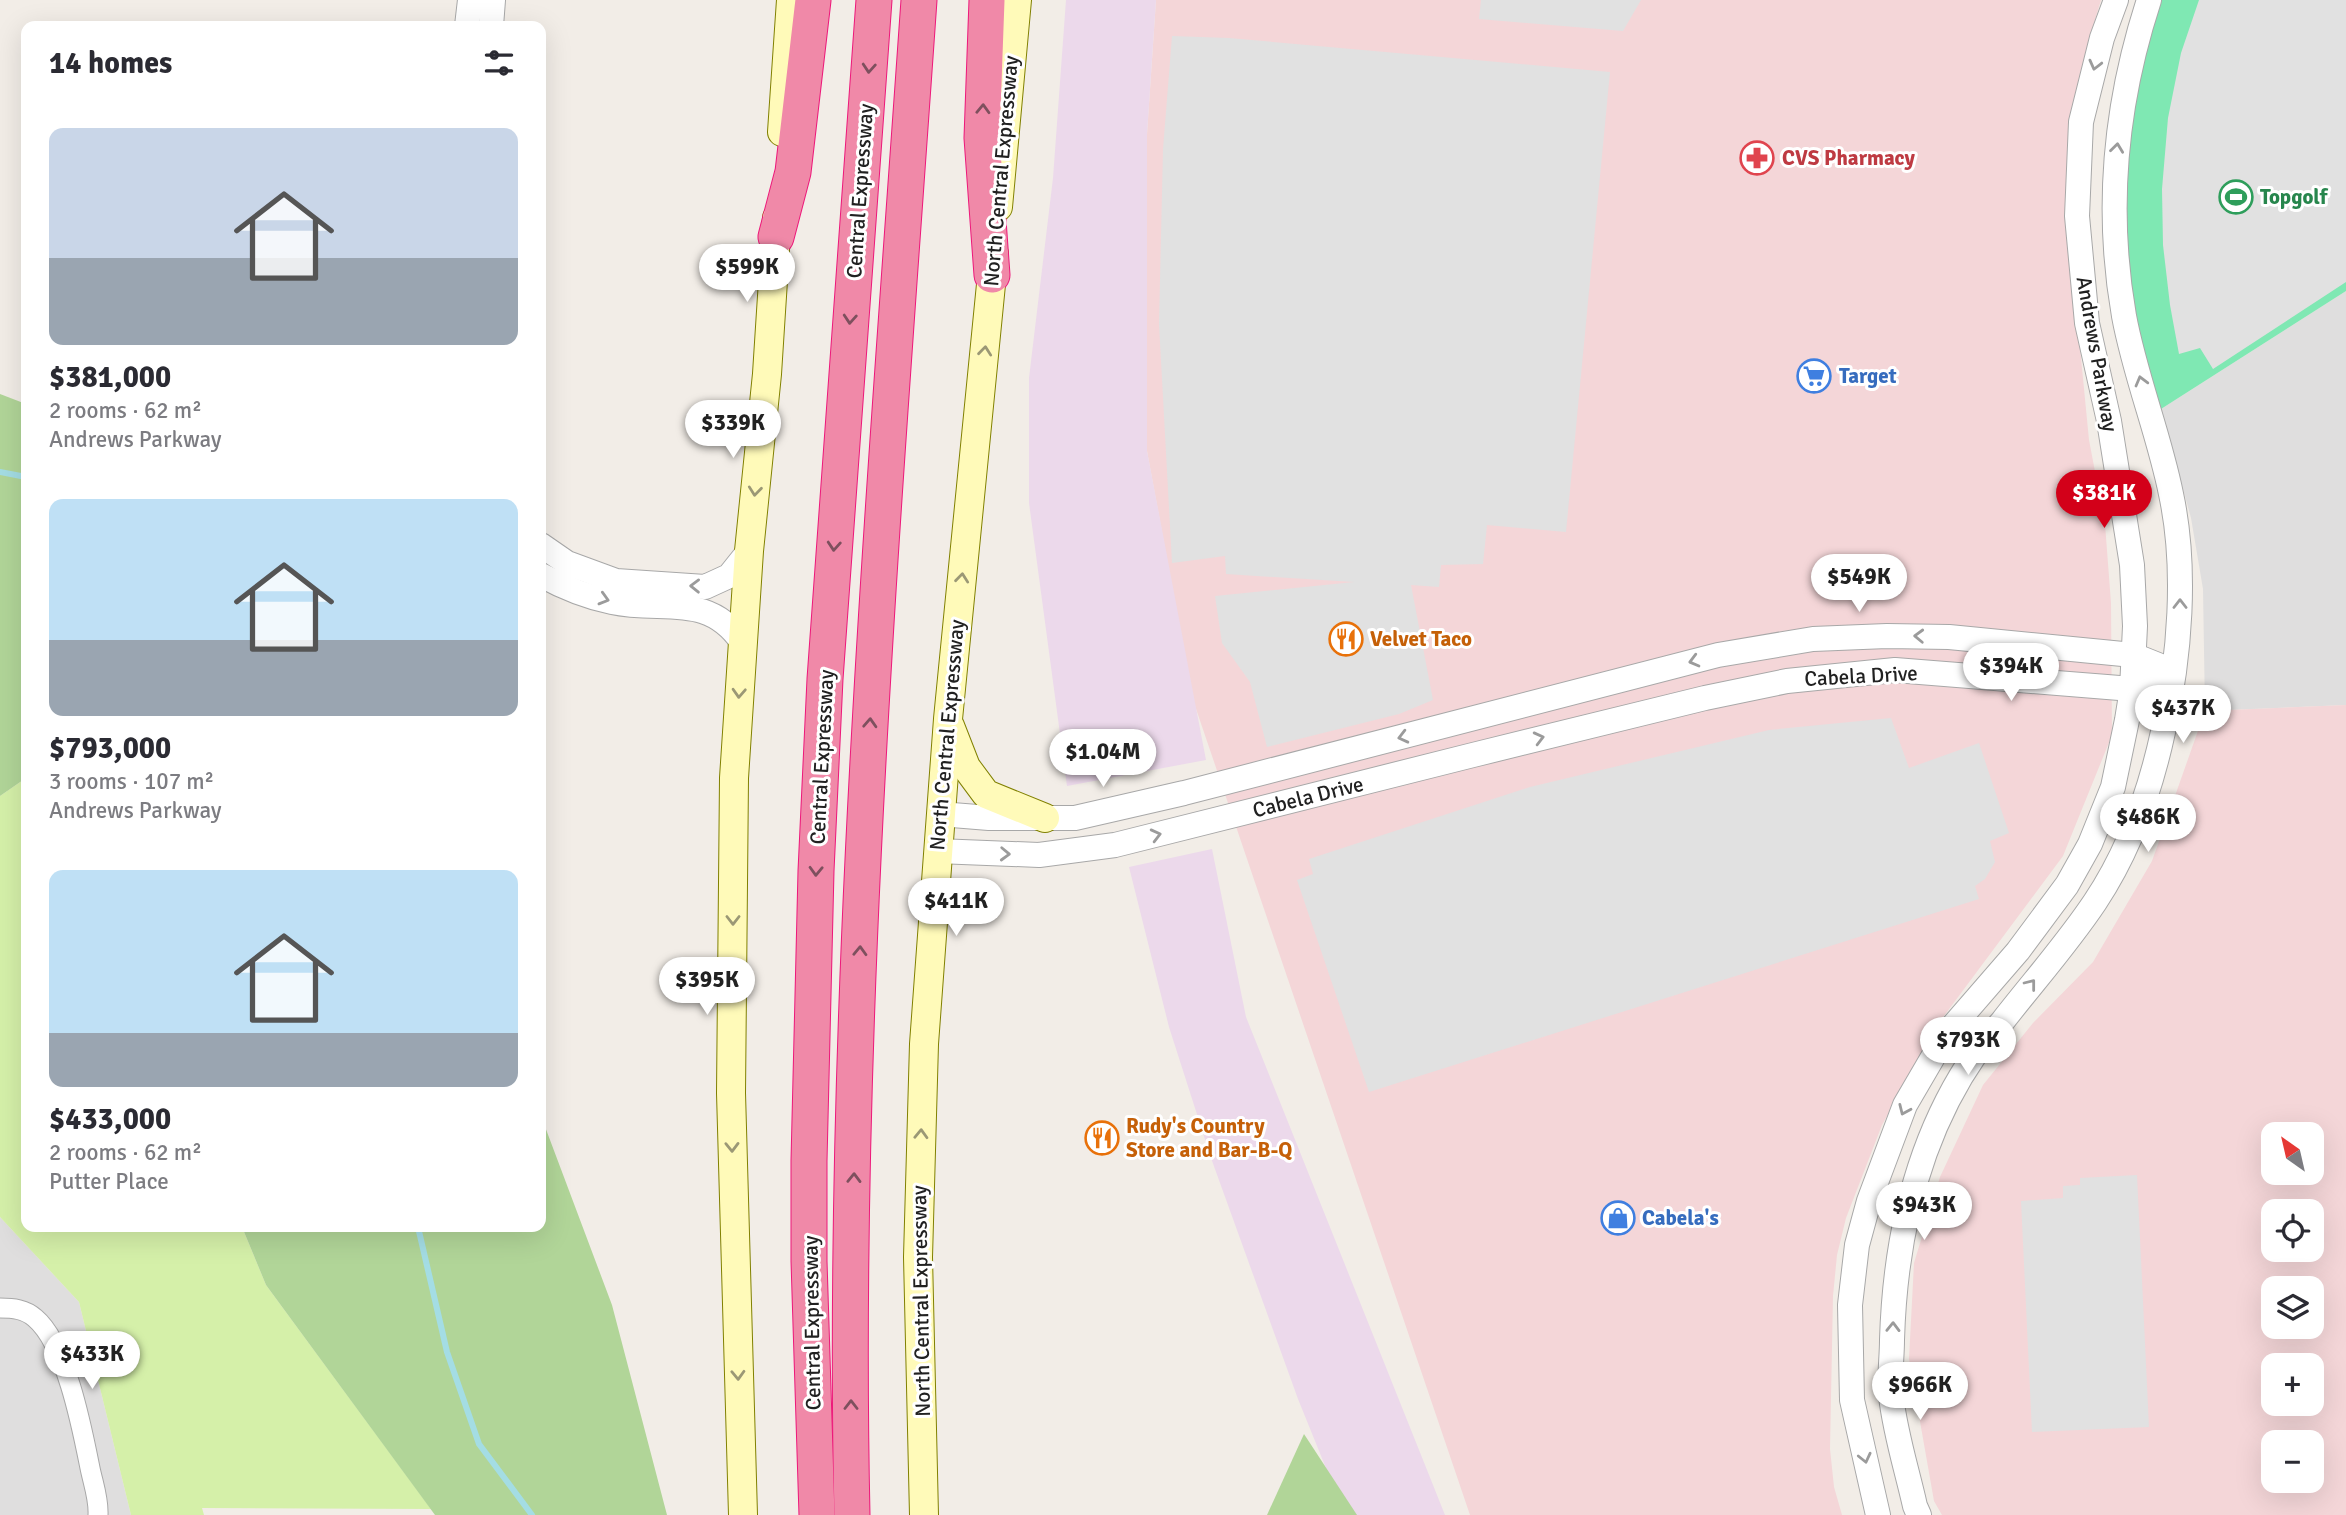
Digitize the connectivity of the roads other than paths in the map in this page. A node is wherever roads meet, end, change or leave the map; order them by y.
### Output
1 (470, 0) edge
2 (493, 0) edge
3 (790, 0) edge
4 (813, 0) edge
5 (874, 0) edge
6 (919, 0) edge
7 (987, 0) edge
8 (1017, 0) edge
9 (2116, 0) edge
10 (2149, 0) edge
11 (468, 21) edge
12 (491, 21) edge
13 (776, 237) junction
14 (992, 275) junction
15 (546, 548) edge
16 (749, 551) junction
17 (546, 578) edge
18 (742, 642) junction
19 (2133, 656) junction
20 (2173, 671) junction
21 (2132, 689) junction
22 (948, 719) junction
23 (940, 814) junction
24 (1045, 818) junction
25 (937, 851) junction
26 (1982, 992) junction
27 (1915, 1181) junction
28 (8, 1308) edge
29 (1891, 1395) junction
30 (1852, 1400) junction
31 (816, 1503) edge
32 (99, 1515) edge
33 (743, 1515) edge
34 (852, 1515) edge
35 (924, 1515) edge
36 (1878, 1515) edge
37 (1919, 1515) edge

1 - 11 street
2 - 12 street
3 - 13 main road
4 - 13 highway
5 -> 31 highway, Central Expressway
34 -> 6 highway, Central Expressway
14 -> 7 highway
8 - 14 main road, North Central Expressway
9 -> 19 street, Andrews Parkway
20 -> 10 street, Andrews Parkway
13 -> 16 main road
22 -> 14 main road, North Central Expressway
16 -> 15 street
16 - 18 main road
17 -> 18 street
18 -> 33 main road
19 - 20 street, Cabela Drive
19 - 21 street, Andrews Parkway
19 -> 24 street, Cabela Drive
20 - 21 street, Cabela Drive
27 -> 20 street, Andrews Parkway
25 -> 21 street, Cabela Drive
21 - 26 street, Andrews Parkway
22 - 23 main road, North Central Expressway
22 - 24 main road
23 - 24 street, Cabela Drive
23 - 25 main road, North Central Expressway
35 -> 25 main road, North Central Expressway
26 - 27 street
26 -> 30 street, Andrews Parkway
29 -> 27 street, Andrews Parkway
28 - 32 street
29 - 30 street
29 - 37 street, Andrews Parkway
30 -> 36 street, Andrews Parkway

